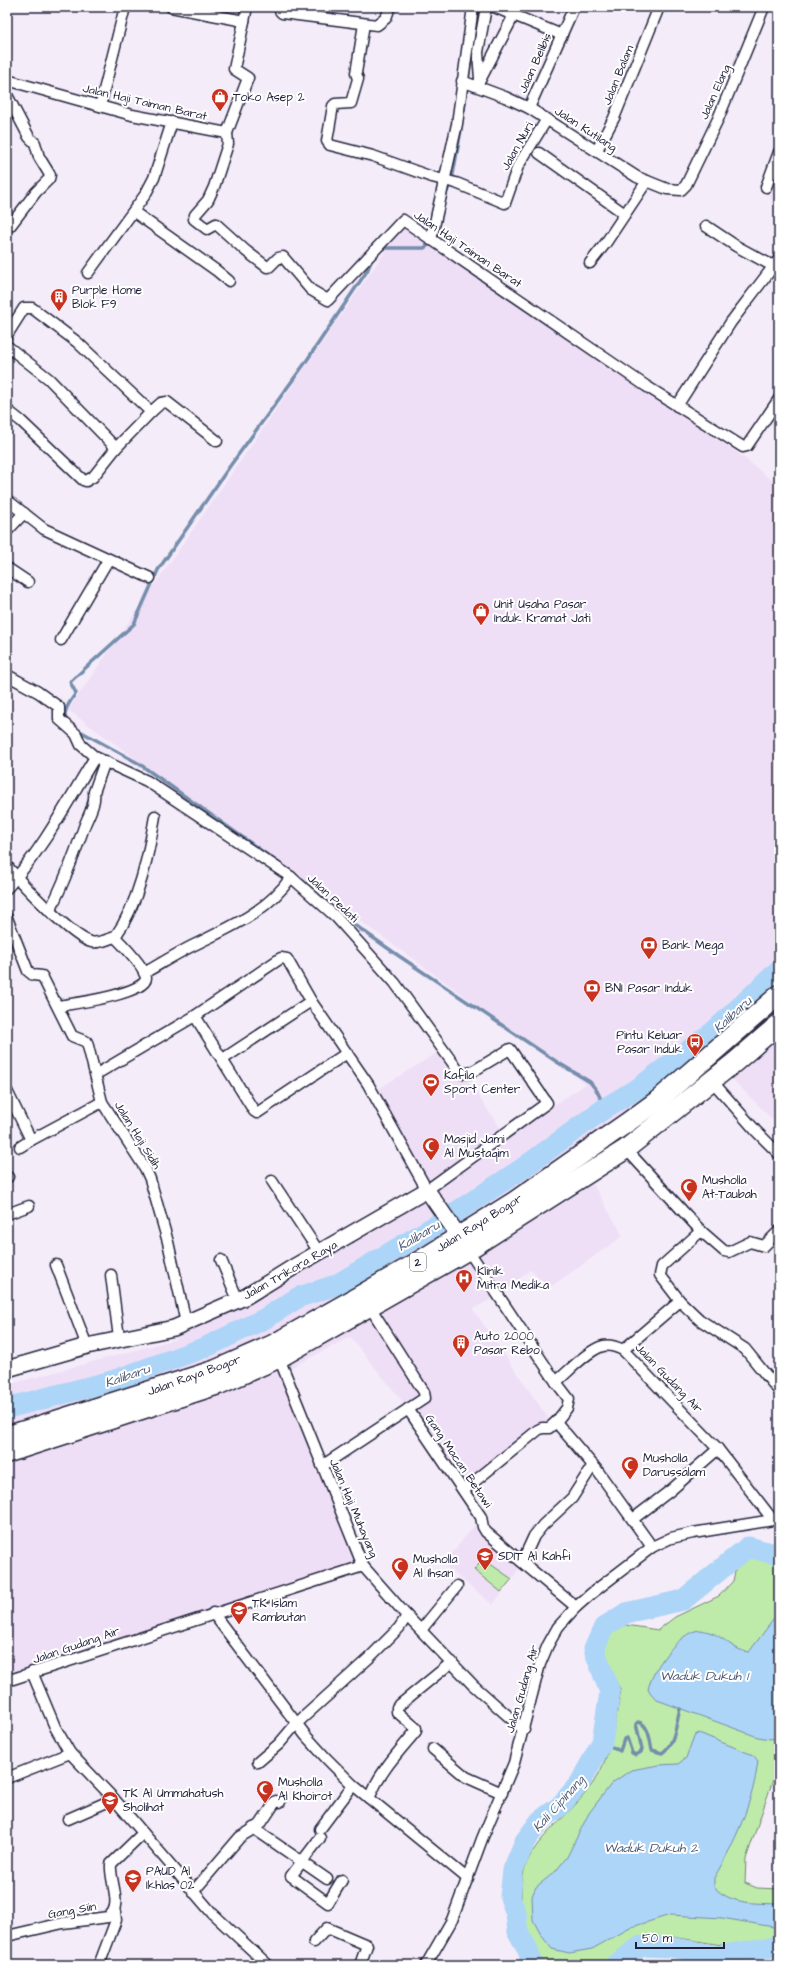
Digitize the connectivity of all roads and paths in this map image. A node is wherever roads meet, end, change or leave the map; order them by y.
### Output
1 (125, 7) edge
2 (171, 7) edge
3 (247, 7) edge
4 (280, 7) edge
5 (390, 7) edge
6 (473, 7) edge
7 (486, 7) edge
8 (494, 7) edge
9 (574, 7) edge
10 (659, 7) edge
11 (764, 7) edge
12 (514, 15) junction
13 (244, 21) junction
14 (364, 24) junction
15 (562, 35) junction
16 (7, 80) edge
17 (471, 82) junction
18 (7, 96) edge
19 (100, 106) junction
20 (529, 108) junction
21 (547, 119) junction
22 (172, 122) junction
23 (227, 133) junction
24 (597, 150) junction
25 (779, 152) edge
26 (539, 153) dead end
27 (450, 181) junction
28 (647, 181) junction
29 (686, 185) joint
30 (766, 187) dead end
31 (134, 212) junction
32 (625, 214) junction
33 (10, 226) dead end
34 (706, 226) dead end
35 (433, 242) junction
36 (590, 262) dead end
37 (776, 262) edge
38 (88, 273) dead end
39 (228, 281) dead end
40 (7, 335) edge
41 (7, 346) edge
42 (779, 399) edge
43 (677, 406) junction
44 (7, 410) edge
45 (151, 412) junction
46 (217, 441) dead end
47 (116, 448) junction
48 (7, 500) edge
49 (24, 513) junction
50 (7, 531) edge
51 (108, 560) junction
52 (7, 568) edge
53 (150, 578) dead end
54 (28, 582) dead end
55 (61, 640) dead end
56 (7, 675) edge
57 (100, 759) junction
58 (155, 816) dead end
59 (7, 866) edge
60 (291, 877) junction
61 (16, 878) junction
62 (7, 888) edge
63 (50, 910) junction
64 (7, 918) edge
65 (10, 936) edge
66 (115, 937) junction
67 (144, 973) junction
68 (779, 995) edge
69 (311, 1001) junction
70 (58, 1006) junction
71 (195, 1016) junction
72 (779, 1024) edge
73 (347, 1053) junction
74 (223, 1059) junction
75 (100, 1072) dead end
76 (712, 1081) junction
77 (7, 1091) edge
78 (102, 1102) junction
79 (544, 1106) joint
80 (31, 1140) junction
81 (20, 1147) dead end
82 (626, 1149) junction
83 (779, 1154) edge
84 (272, 1181) dead end
85 (431, 1195) junction
86 (29, 1206) dead end
87 (7, 1214) edge
88 (701, 1231) junction
89 (779, 1231) edge
90 (461, 1238) junction
91 (319, 1252) junction
92 (221, 1260) dead end
93 (56, 1265) dead end
94 (111, 1275) dead end
95 (238, 1300) junction
96 (680, 1301) junction
97 (370, 1307) junction
98 (186, 1324) junction
99 (119, 1338) junction
100 (87, 1346) junction
101 (623, 1350) junction
102 (278, 1358) junction
103 (7, 1369) edge
104 (233, 1370) junction
105 (556, 1382) junction
106 (777, 1384) edge
107 (408, 1409) junction
108 (556, 1422) junction
109 (7, 1436) edge
110 (718, 1449) junction
111 (7, 1453) edge
112 (593, 1465) junction
113 (322, 1466) junction
114 (464, 1490) junction
115 (633, 1519) junction
116 (776, 1519) edge
117 (652, 1547) junction
118 (522, 1560) junction
119 (363, 1566) junction
120 (457, 1586) dead end
121 (576, 1607) junction
122 (214, 1613) junction
123 (406, 1616) junction
124 (421, 1630) junction
125 (452, 1662) junction
126 (32, 1672) junction
127 (7, 1678) edge
128 (296, 1724) junction
129 (524, 1730) junction
130 (433, 1749) dead end
131 (70, 1753) junction
132 (258, 1762) dead end
133 (7, 1778) edge
134 (353, 1785) junction
135 (502, 1793) junction
136 (370, 1798) junction
137 (114, 1799) junction
138 (280, 1802) dead end
139 (68, 1819) dead end
140 (253, 1828) junction
141 (143, 1833) junction
142 (302, 1862) junction
143 (327, 1879) dead end
144 (468, 1879) junction
145 (342, 1880) dead end
146 (193, 1892) junction
147 (114, 1912) junction
148 (7, 1936) edge
149 (314, 1942) dead end
150 (100, 1965) edge
151 (268, 1965) edge
152 (360, 1965) edge
153 (426, 1965) edge

1 - 19 street
2 - 13 street
3 - 13 street
4 - 14 street
5 - 14 street
6 - 17 street
7 - 17 street
8 - 12 street
9 - 15 street, Jalan Belibis
10 - 24 street, Jalan Balam
11 - 29 street, Jalan Elang
12 - 15 street
12 - 17 street
13 - 23 street
14 - 27 street
15 - 20 street, Jalan Belibis
16 - 19 street, Jalan Haji Taiman Barat
17 - 20 street, Jalan Kutilang
17 - 27 street
18 - 33 street
19 - 22 street, Jalan Haji Taiman Barat
20 - 21 street, Jalan Kutilang
21 - 24 street, Jalan Kutilang
21 - 27 street, Jalan Nuri
22 - 23 street, Jalan Haji Taiman Barat
22 - 31 street
23 - 35 street, Jalan Haji Taiman Barat
24 - 28 street, Jalan Kutilang
25 - 30 street
26 - 32 street
27 - 35 street
28 - 29 street, Jalan Kutilang
28 - 32 street
31 - 38 street
31 - 39 street
32 - 36 street
34 - 37 street
35 - 43 street, Jalan Haji Taiman Barat
37 - 43 street
40 - 45 street
41 - 47 street
42 - 43 street, Jalan Haji Taiman Barat
44 - 47 street
45 - 46 street
45 - 47 street
48 - 49 street
49 - 50 street
49 - 51 street
51 - 53 street
51 - 55 street
52 - 54 street
56 - 57 street, Jalan Pedati
57 - 60 street, Jalan Pedati
57 - 61 street
57 - 63 street
58 - 66 street
59 - 61 street
60 - 67 street
60 - 79 street, Jalan Pedati
61 - 62 street
61 - 63 street
63 - 66 street
64 - 65 street, Jalan Haji Sidih
65 - 70 street, Jalan Haji Sidih
66 - 67 street
67 - 70 street
68 - 90 highway, Jalan Raya Bogor / 2
69 - 71 street
69 - 73 street
69 - 74 street
70 - 78 street, Jalan Haji Sidih
71 - 74 street
71 - 75 street
72 - 76 highway, Jalan Raya Bogor / 2
73 - 74 street
73 - 85 street
76 - 82 highway, Jalan Raya Bogor / 2
76 - 83 street
77 - 80 street
78 - 80 street
78 - 98 street, Jalan Haji Sidih
79 - 85 street, Jalan Trikora Raya
80 - 81 street
82 - 88 street
82 - 90 highway, Jalan Raya Bogor / 2
84 - 91 street
85 - 90 street
85 - 91 street, Jalan Trikora Raya
86 - 87 street
88 - 89 street
88 - 96 street
90 - 97 highway, Jalan Raya Bogor / 2
90 - 104 highway, Jalan Raya Bogor / 2
90 - 105 street
91 - 95 street, Jalan Trikora Raya
92 - 95 street
93 - 100 street
94 - 99 street
95 - 98 street, Jalan Trikora Raya
96 - 101 street
96 - 106 street
97 - 102 highway, Jalan Raya Bogor / 2
97 - 107 street, Gang Macan Betawi
98 - 99 street, Jalan Trikora Raya
99 - 100 street, Jalan Trikora Raya
100 - 103 street, Jalan Trikora Raya
101 - 105 street, Jalan Gudang Air
101 - 110 street, Jalan Gudang Air
102 - 104 highway, Jalan Raya Bogor / 2
102 - 113 street, Jalan Haji Muhayang
104 - 109 highway, Jalan Raya Bogor / 2
104 - 111 highway, Jalan Raya Bogor / 2
105 - 108 street
107 - 113 street, Gang Macan Betawi
107 - 114 street, Gang Macan Betawi
108 - 112 street
108 - 114 street
110 - 115 street
110 - 116 street, Jalan Gudang Air
112 - 115 street
112 - 118 street
113 - 119 street, Jalan Haji Muhayang
114 - 118 street, Gang Macan Betawi
115 - 117 street
116 - 117 street, Jalan Gudang Air
117 - 121 street, Jalan Gudang Air
118 - 121 street, Gang Macan Betawi
119 - 122 street, Jalan Gudang Air
119 - 123 street, Jalan Haji Muhayang
120 - 124 street
121 - 129 street, Jalan Gudang Air
122 - 126 street, Jalan Gudang Air
122 - 128 street
123 - 124 street, Jalan Haji Muhayang
123 - 128 street
124 - 125 street, Jalan Haji Muhayang
125 - 129 street, Jalan Haji Muhayang
125 - 136 street
126 - 127 street
126 - 131 street, Jalan Gudang Air
128 - 132 street
128 - 134 street
129 - 135 street, Jalan Gudang Air
130 - 135 street
131 - 133 street
131 - 137 street, Jalan Gudang Air
134 - 136 street
134 - 142 street
135 - 144 street, Jalan Gudang Air
136 - 144 street
137 - 139 street
137 - 141 street, Jalan Gudang Air
138 - 140 street
140 - 142 street
140 - 146 street
141 - 146 street, Jalan Gudang Air
141 - 147 street, Gang Siin
142 - 143 street
142 - 145 street
144 - 153 street, Jalan Gudang Air
146 - 151 street, Jalan Gudang Air
147 - 148 street, Gang Siin
147 - 150 street
149 - 152 street

